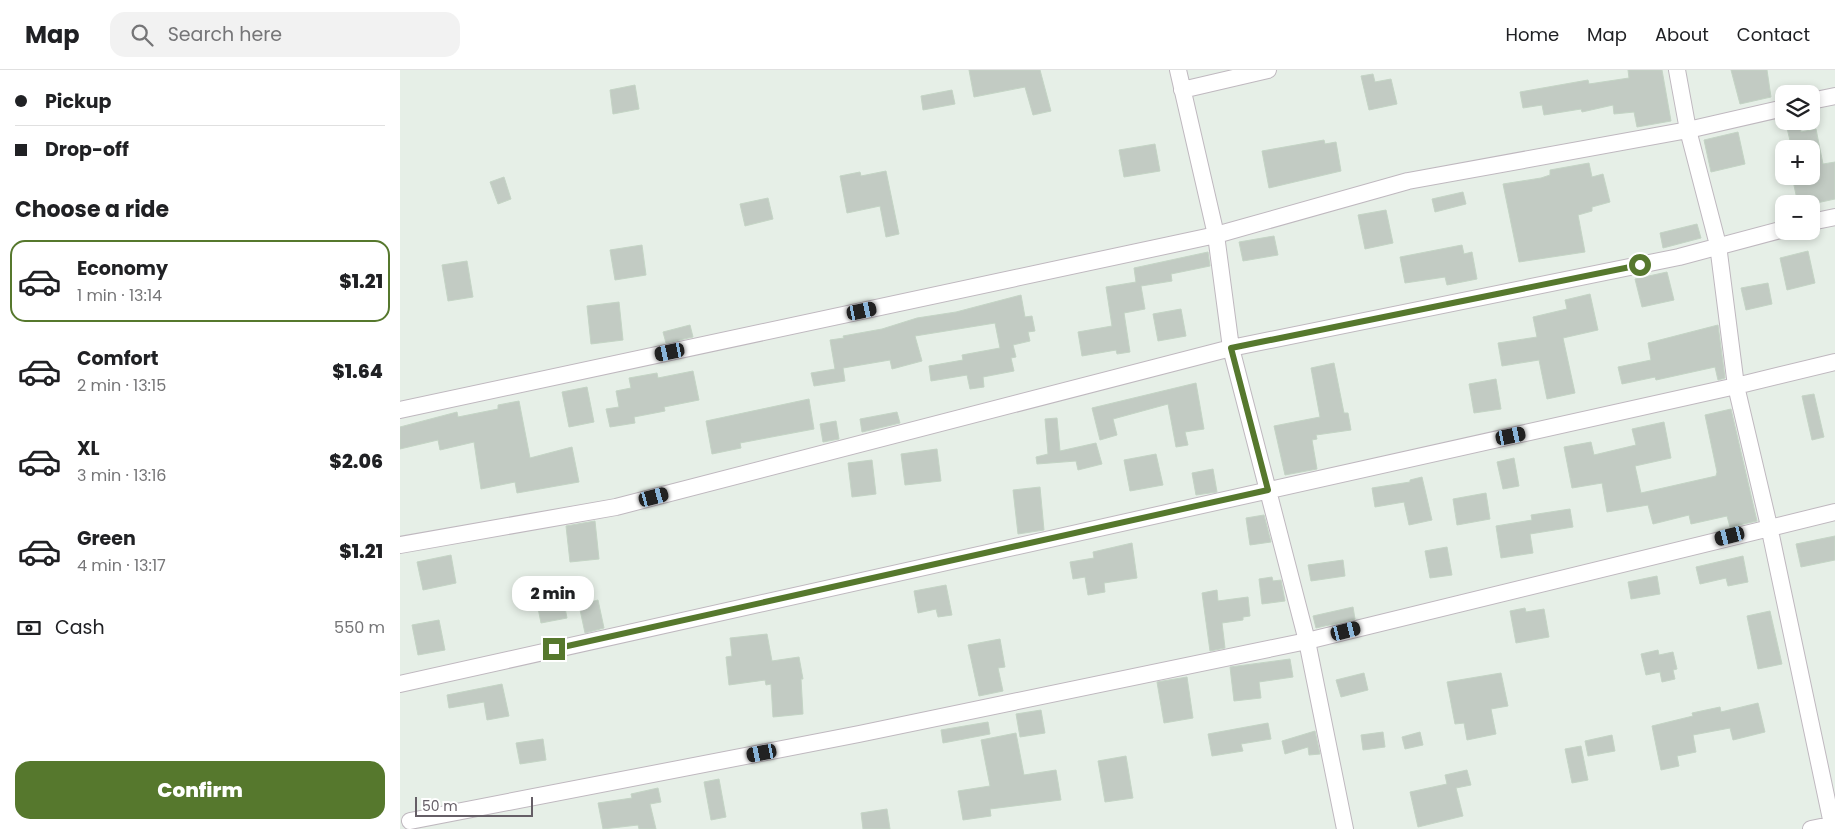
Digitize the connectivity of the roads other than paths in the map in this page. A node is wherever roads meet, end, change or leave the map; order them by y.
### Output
1 (1178, 70) edge
2 (1268, 70) edge
3 (1677, 70) edge
4 (1182, 90) junction
5 (1835, 96) edge
6 (1820, 99) edge
7 (1775, 110) edge
8 (1688, 130) junction
9 (1835, 217) edge
10 (1820, 220) edge
11 (1775, 231) edge
12 (1216, 235) junction
13 (1718, 245) junction
14 (1231, 348) junction
15 (1835, 362) edge
16 (1736, 386) junction
17 (400, 410) edge
18 (1268, 490) junction
19 (1835, 512) edge
20 (1769, 526) junction
21 (400, 545) edge
22 (1307, 641) junction
23 (400, 684) edge
24 (410, 821) dead end
25 (1833, 824) edge
26 (1346, 829) edge
27 (1811, 829) edge

1 - 4 street
2 - 4 street
3 - 8 street
4 - 12 street
5 - 6 street
7 - 8 street
8 - 12 street
8 - 13 street
9 - 10 street
11 - 13 street
12 - 14 street
12 - 17 street
13 - 14 street
13 - 16 street
14 - 18 street
14 - 21 street
15 - 16 street
16 - 18 street
16 - 20 street
18 - 22 street
18 - 23 street
19 - 20 street
20 - 22 street
20 - 25 street
22 - 24 street
22 - 26 street
25 - 27 street

